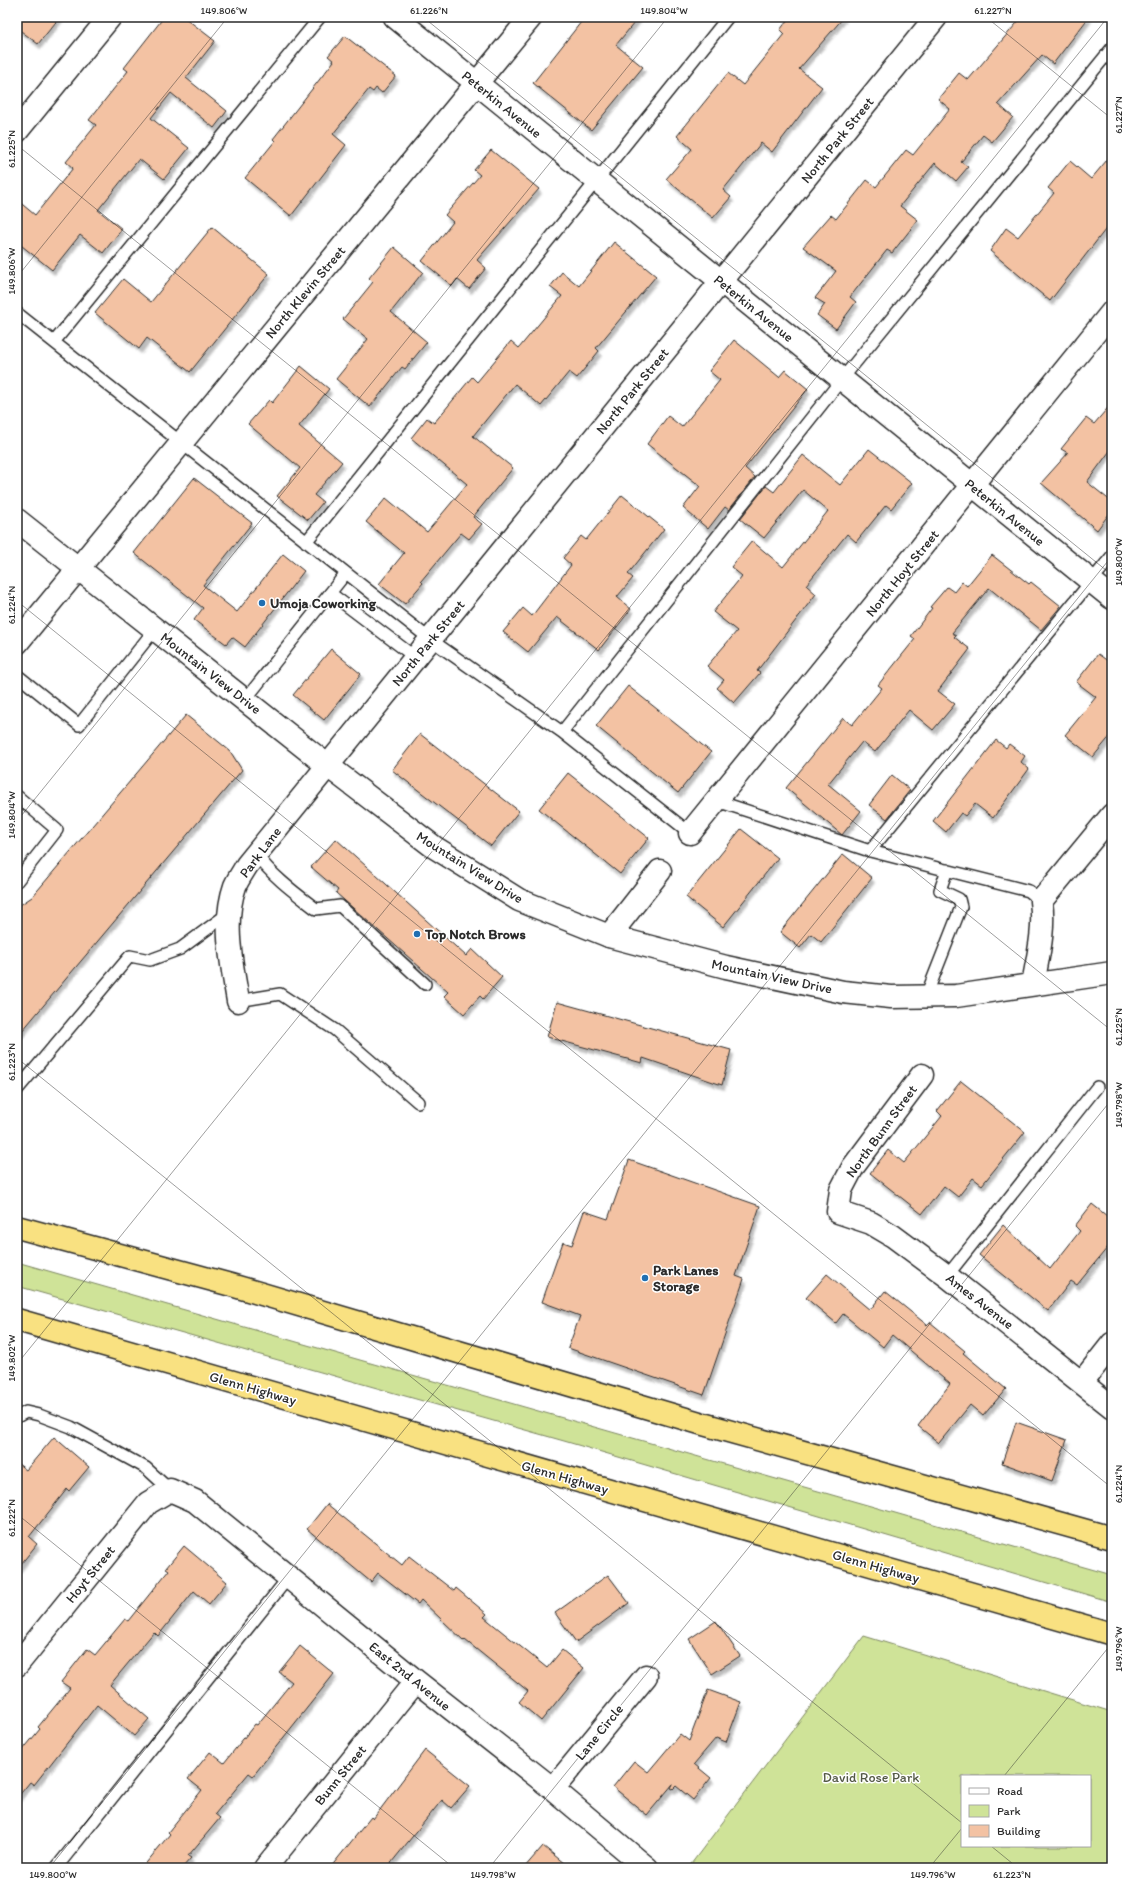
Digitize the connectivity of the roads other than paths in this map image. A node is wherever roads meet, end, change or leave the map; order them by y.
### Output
1 (110, 17) edge
2 (320, 17) edge
3 (395, 17) edge
4 (531, 17) edge
5 (728, 17) edge
6 (936, 17) edge
7 (1112, 48) edge
8 (478, 84) junction
9 (17, 131) edge
10 (597, 180) junction
11 (722, 282) junction
12 (1112, 312) edge
13 (17, 313) edge
14 (54, 342) junction
15 (842, 379) junction
16 (181, 442) junction
17 (972, 485) junction
18 (17, 520) edge
19 (306, 542) junction
20 (1112, 556) edge
21 (78, 568) junction
22 (346, 573) junction
23 (1092, 582) junction
24 (330, 593) junction
25 (1112, 598) edge
26 (155, 629) junction
27 (431, 640) junction
28 (17, 643) edge
29 (416, 658) junction
30 (17, 675) edge
31 (245, 700) junction
32 (562, 732) junction
33 (328, 766) junction
34 (17, 796) edge
35 (717, 802) junction
36 (1112, 816) edge
37 (690, 833) joint
38 (870, 851) junction
39 (256, 854) junction
40 (947, 870) junction
41 (660, 871) dead end
42 (17, 881) edge
43 (1041, 901) junction
44 (229, 913) junction
45 (609, 936) junction
46 (1112, 974) edge
47 (425, 984) dead end
48 (1032, 984) junction
49 (926, 996) junction
50 (238, 1001) joint
51 (922, 1075) dead end
52 (1097, 1087) dead end
53 (17, 1090) edge
54 (418, 1102) dead end
55 (838, 1212) joint
56 (17, 1214) edge
57 (17, 1227) edge
58 (948, 1276) junction
59 (231, 1285) junction
60 (17, 1320) edge
61 (17, 1332) edge
62 (1112, 1344) edge
63 (126, 1352) junction
64 (1082, 1382) junction
65 (1112, 1407) edge
66 (17, 1417) edge
67 (170, 1490) junction
68 (1112, 1538) edge
69 (288, 1578) junction
70 (1112, 1634) edge
71 (17, 1665) edge
72 (646, 1676) dead end
73 (416, 1681) junction
74 (553, 1789) junction
75 (56, 1868) edge
76 (266, 1868) edge
77 (647, 1868) edge

1 - 9 street
2 - 14 lane
3 - 8 street, Peterkin Avenue
4 - 8 street, North Klevin Street
5 - 10 lane
6 - 11 street, North Park Street
7 - 15 lane
8 - 10 street, Peterkin Avenue
8 - 16 street, North Klevin Street
10 - 11 street, Peterkin Avenue
10 - 19 lane
11 - 15 street, Peterkin Avenue
11 - 27 street, North Park Street
12 - 17 street, North Hoyt Street
13 - 14 lane
14 - 16 lane
15 - 17 street, Peterkin Avenue
15 - 32 lane
16 - 19 lane
16 - 21 street, North Klevin Street
17 - 23 street, Peterkin Avenue
17 - 35 street, North Hoyt Street
18 - 21 street, Mountain View Drive
19 - 22 lane
20 - 23 lane
21 - 26 street, Mountain View Drive
21 - 28 street, North Klevin Street
22 - 24 lane
22 - 27 lane
23 - 25 street, Peterkin Avenue
23 - 38 lane
24 - 29 lane
24 - 31 lane
26 - 30 lane
26 - 31 street, Mountain View Drive
27 - 29 street, North Park Street
27 - 32 lane
29 - 33 street, North Park Street
31 - 33 street, Mountain View Drive
32 - 37 lane
33 - 39 street, Park Lane
33 - 45 street, Mountain View Drive
34 - 42 lane
35 - 37 street, North Hoyt Street
35 - 38 lane
36 - 43 street
38 - 40 lane
39 - 44 street, Park Lane
39 - 47 lane
40 - 43 lane
40 - 49 lane
41 - 45 street
43 - 48 street
44 - 50 street, Park Lane
44 - 53 lane
45 - 49 street, Mountain View Drive
46 - 48 street, Mountain View Drive
48 - 49 street, Mountain View Drive
50 - 54 lane
51 - 55 street, North Bunn Street
52 - 58 lane
55 - 58 street, Ames Avenue
56 - 59 highway
57 - 59 highway
58 - 64 street, Ames Avenue
59 - 68 highway
60 - 63 highway, Glenn Highway
61 - 63 highway
62 - 64 street
63 - 70 highway, Glenn Highway
64 - 65 street, Ames Avenue
66 - 67 lane
67 - 69 street, East 2nd Avenue
67 - 71 street, Hoyt Street
69 - 73 street, East 2nd Avenue
69 - 75 lane
72 - 74 street, Lane Circle
73 - 74 street, East 2nd Avenue
73 - 76 street, Bunn Street
74 - 77 street, East 2nd Avenue

